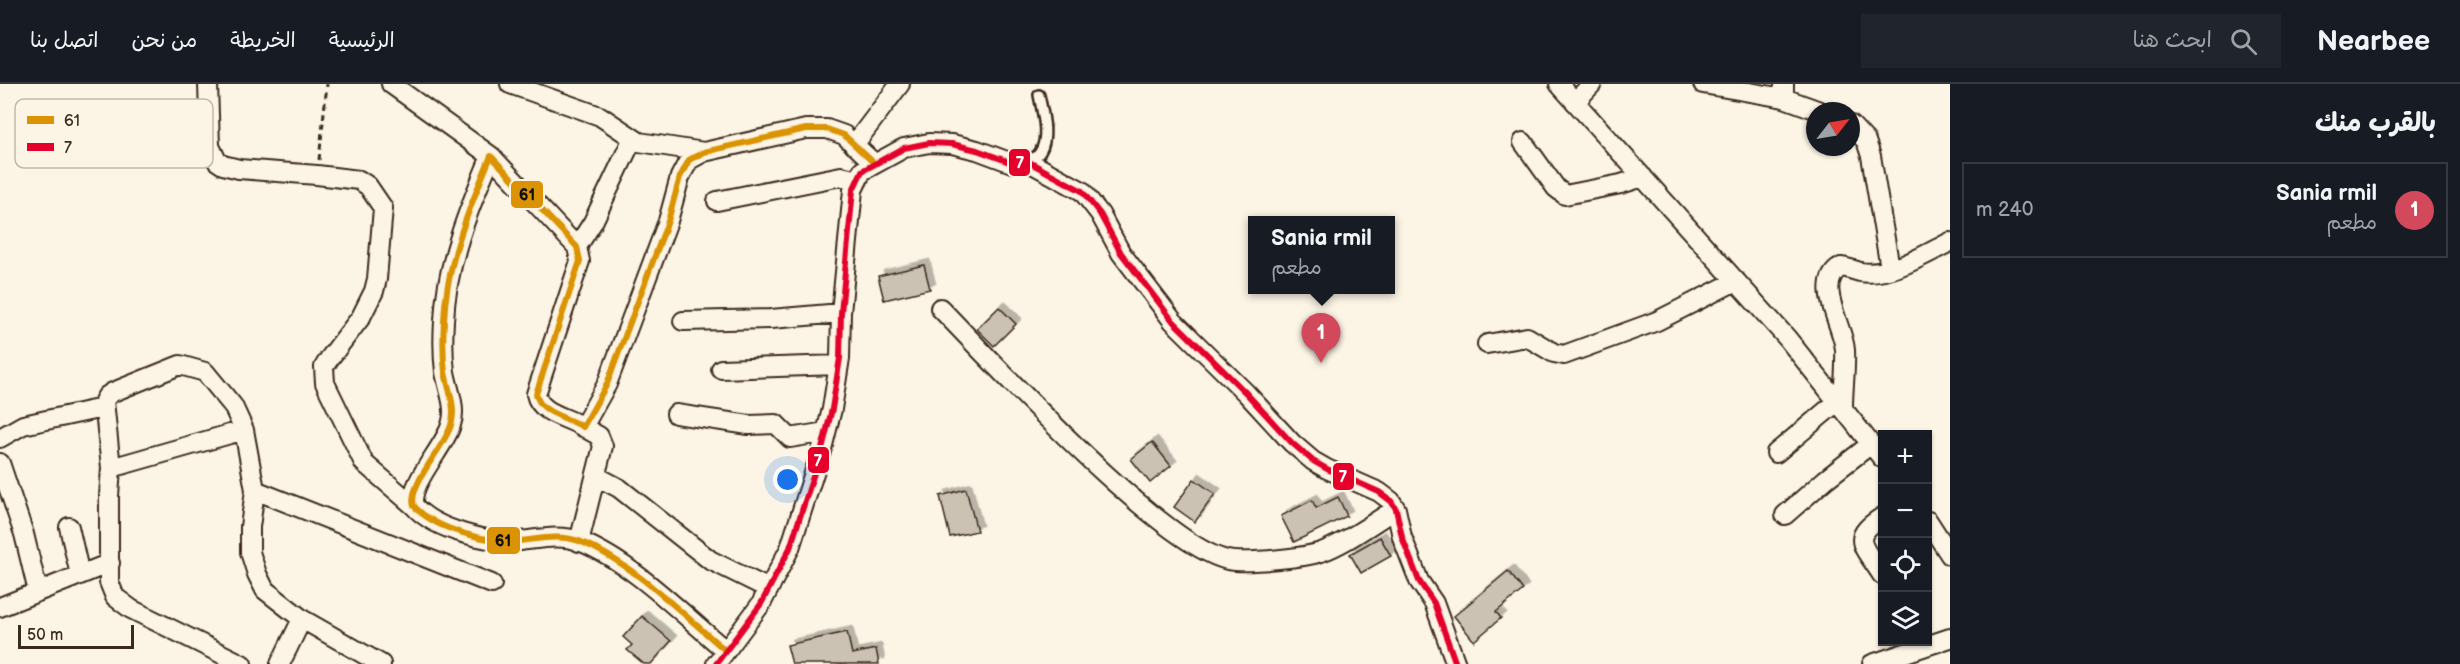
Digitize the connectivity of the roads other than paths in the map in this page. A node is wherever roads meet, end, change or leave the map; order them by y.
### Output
1 (208, 84) edge
2 (391, 84) edge
3 (510, 84) edge
4 (900, 84) edge
5 (1559, 84) edge
6 (1592, 84) edge
7 (1703, 84) edge
8 (1784, 91) edge
9 (1039, 95) dead end
10 (208, 99) edge
11 (1575, 102) junction
12 (1806, 103) edge
13 (1860, 135) edge
14 (633, 138) junction
15 (1523, 142) dead end
16 (854, 145) junction
17 (213, 152) edge
18 (704, 152) junction
19 (491, 156) junction
20 (1029, 162) junction
21 (875, 164) junction
22 (1643, 177) junction
23 (858, 180) junction
24 (717, 201) dead end
25 (1950, 242) edge
26 (577, 247) junction
27 (1890, 268) junction
28 (1736, 281) junction
29 (940, 308) dead end
30 (841, 313) junction
31 (683, 321) dead end
32 (1487, 344) dead end
33 (839, 365) junction
34 (722, 369) dead end
35 (1840, 404) junction
36 (103, 408) junction
37 (676, 414) dead end
38 (584, 427) junction
39 (244, 430) junction
40 (826, 432) junction
41 (0, 438) edge
42 (1871, 444) junction
43 (1776, 453) dead end
44 (1878, 453) edge
45 (0, 463) edge
46 (111, 468) junction
47 (596, 477) junction
48 (255, 490) junction
49 (414, 506) junction
50 (1396, 508) junction
51 (1785, 515) dead end
52 (1878, 520) edge
53 (69, 527) dead end
54 (1932, 527) edge
55 (579, 542) junction
56 (1950, 555) edge
57 (110, 563) junction
58 (1878, 569) edge
59 (81, 575) junction
60 (492, 584) dead end
61 (769, 589) junction
62 (38, 592) junction
63 (0, 607) edge
64 (302, 620) junction
65 (1950, 638) edge
66 (721, 657) edge
67 (242, 664) edge
68 (280, 664) edge
69 (381, 664) edge
70 (1456, 664) edge
71 (1872, 664) edge

1 - 10 street
2 - 19 street
3 - 14 street
4 - 16 street
5 - 11 street
6 - 11 street
7 - 8 street
8 - 12 street
9 - 20 lane
11 - 22 street
13 - 27 street
14 - 18 street
14 - 26 street
15 - 22 street
16 - 18 street
16 - 21 street
17 - 49 street
18 - 38 street
19 - 26 street
19 - 49 street
20 - 21 street
20 - 50 street
21 - 23 street
22 - 28 street
23 - 24 street
23 - 30 street
25 - 27 street
26 - 38 street
27 - 35 street
28 - 32 street
28 - 35 street
29 - 50 street
30 - 31 street
30 - 33 street
33 - 34 street
33 - 40 street
35 - 42 street
35 - 43 street
36 - 39 street
36 - 41 street
36 - 46 street
37 - 40 street
38 - 47 street
39 - 46 street
39 - 48 street
40 - 61 street
42 - 44 street
42 - 51 street
45 - 62 street
46 - 57 street
47 - 55 street
47 - 61 street
48 - 60 street
48 - 64 street
49 - 55 street
50 - 70 street
52 - 58 street
53 - 59 street
54 - 56 street
55 - 66 street
57 - 59 street
57 - 67 street
59 - 62 street
61 - 66 street
62 - 63 street
64 - 68 street
64 - 69 street
65 - 71 street

